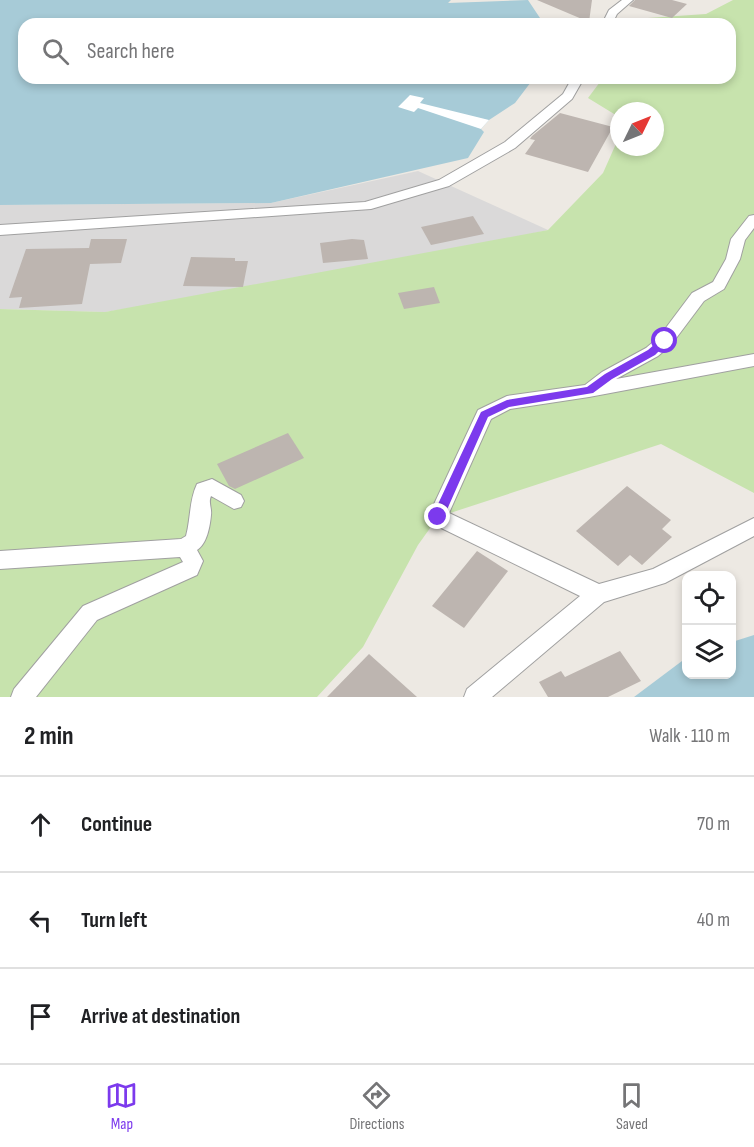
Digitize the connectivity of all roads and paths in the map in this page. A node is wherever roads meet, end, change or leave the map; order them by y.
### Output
1 (628, 0) edge
2 (610, 18) edge
3 (575, 84) edge
4 (754, 219) edge
5 (0, 230) edge
6 (754, 360) edge
7 (590, 391) junction
8 (234, 501) dead end
9 (754, 526) edge
10 (185, 548) junction
11 (0, 560) edge
12 (598, 594) junction
13 (22, 697) edge
14 (475, 697) edge

1 - 2 street
3 - 5 street
4 - 7 street
6 - 7 street
7 - 12 street
8 - 10 street
9 - 12 street
10 - 11 street
10 - 13 street
12 - 14 street

